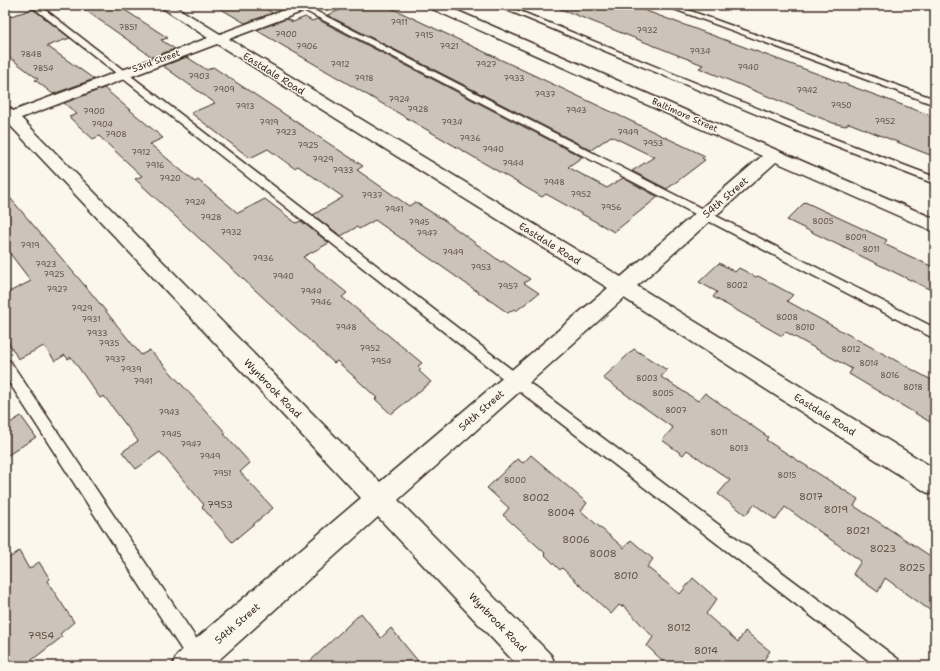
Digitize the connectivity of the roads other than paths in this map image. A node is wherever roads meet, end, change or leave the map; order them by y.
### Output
1 (34, 5) edge
2 (164, 5) edge
3 (434, 5) edge
4 (498, 5) edge
5 (667, 5) edge
6 (303, 6) edge
7 (218, 39) junction
8 (122, 74) junction
9 (935, 102) edge
10 (7, 115) edge
11 (774, 155) junction
12 (935, 181) edge
13 (704, 215) junction
14 (935, 226) edge
15 (622, 287) junction
16 (935, 334) edge
17 (5, 365) edge
18 (515, 380) junction
19 (935, 483) edge
20 (379, 498) junction
21 (197, 663) edge
22 (540, 666) edge
23 (891, 666) edge

1 - 8 lane
2 - 7 street, Eastdale Road
3 - 11 street, Baltimore Street
4 - 12 lane
5 - 9 lane
6 - 7 street, 53rd Street
6 - 13 lane
7 - 8 street, 53rd Street
7 - 15 street, Eastdale Road
8 - 10 street, 53rd Street
8 - 18 lane
10 - 20 street, Wynbrook Road
11 - 13 street, 54th Street
11 - 14 street, Baltimore Street
13 - 15 street, 54th Street
13 - 16 lane
15 - 18 street, 54th Street
15 - 19 street, Eastdale Road
17 - 21 lane
18 - 20 street, 54th Street
18 - 23 lane
20 - 21 street, 54th Street
20 - 22 street, Wynbrook Road

